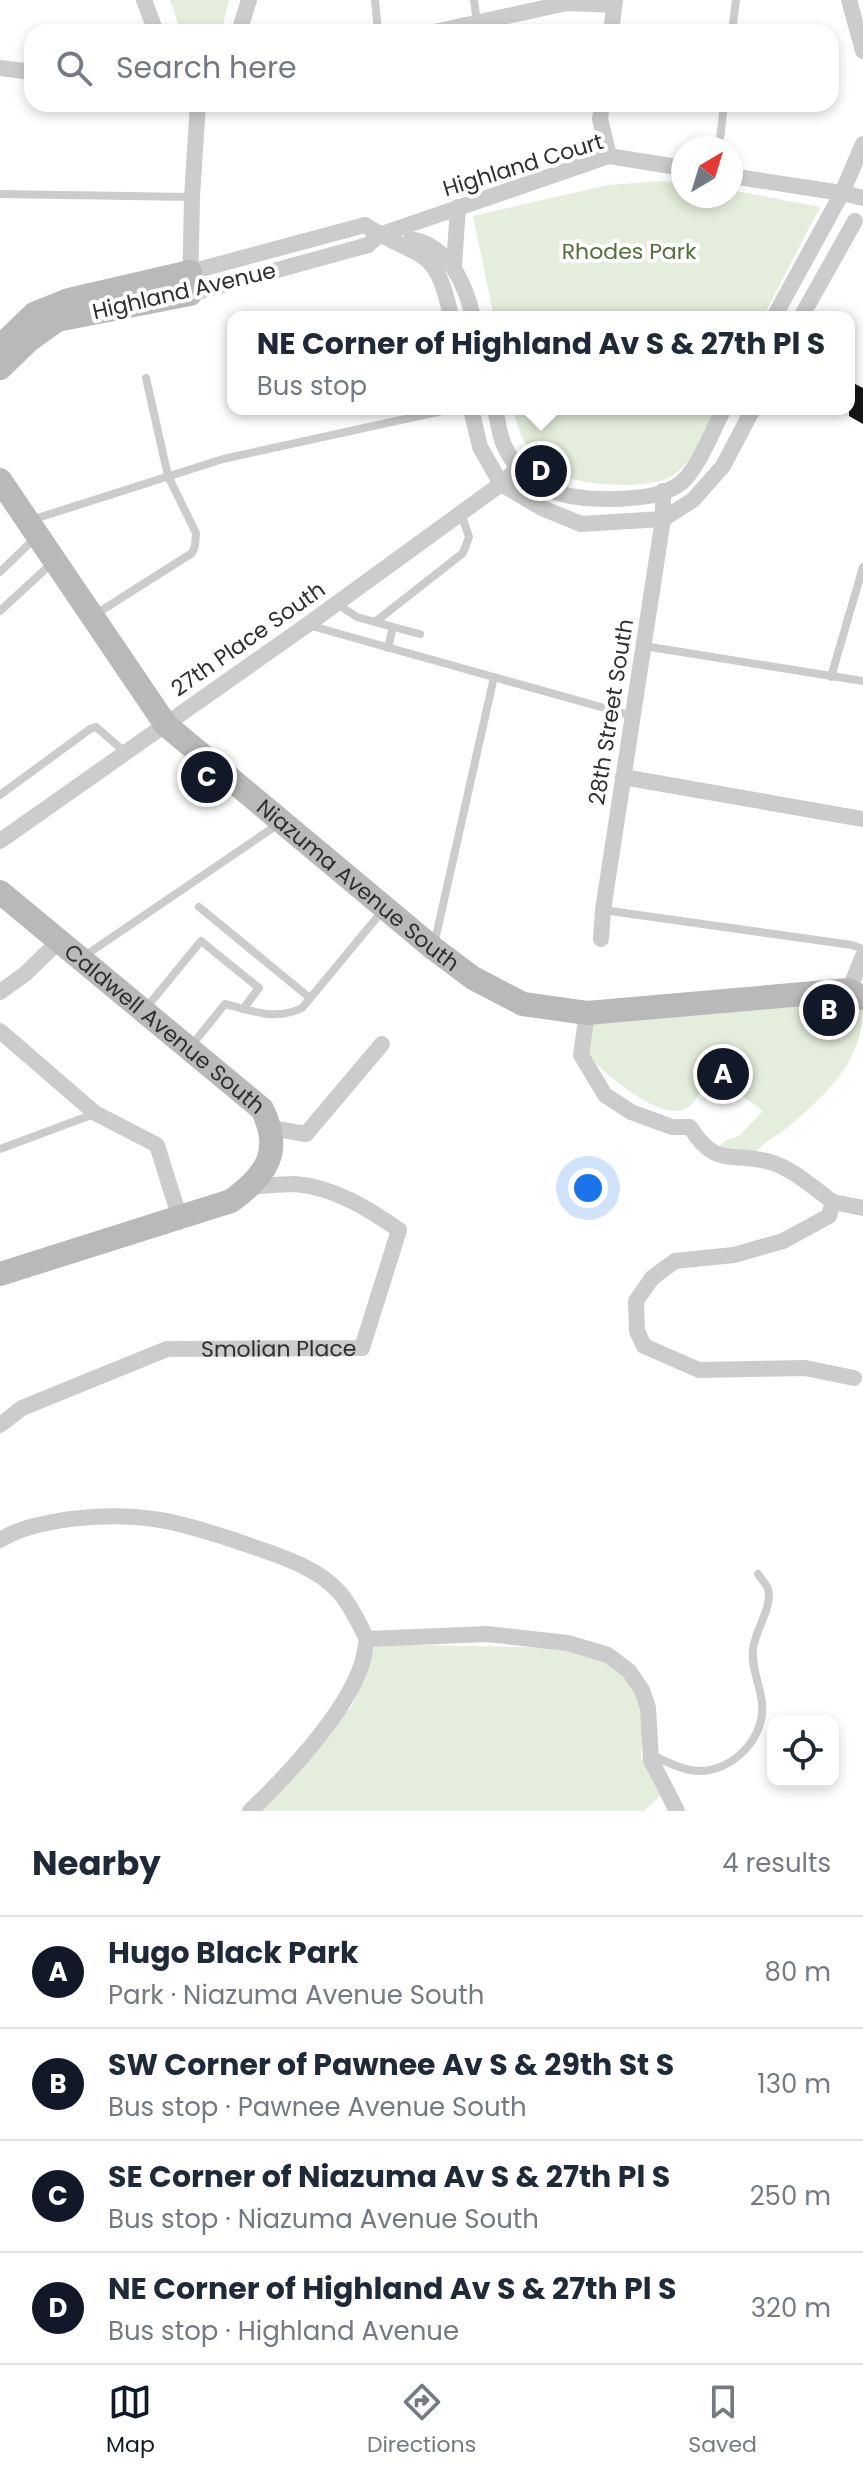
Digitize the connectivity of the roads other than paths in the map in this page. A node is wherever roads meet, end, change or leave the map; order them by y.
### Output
1 (144, 0) edge
2 (249, 0) edge
3 (375, 0) edge
4 (474, 0) edge
5 (736, 0) edge
6 (849, 0) edge
7 (615, 3) edge
8 (477, 23) junction
9 (153, 24) edge
10 (242, 24) edge
11 (377, 24) edge
12 (472, 24) edge
13 (612, 24) edge
14 (733, 24) edge
15 (863, 51) edge
16 (0, 68) edge
17 (24, 71) edge
18 (197, 112) edge
19 (601, 112) edge
20 (723, 112) edge
21 (720, 136) edge
22 (863, 144) edge
23 (609, 156) junction
24 (671, 166) edge
25 (743, 178) edge
26 (842, 193) junction
27 (0, 194) edge
28 (192, 197) junction
29 (863, 198) edge
30 (458, 207) junction
31 (859, 222) edge
32 (379, 235) junction
33 (454, 266) junction
34 (190, 283) junction
35 (450, 311) edge
36 (471, 311) edge
37 (777, 311) edge
38 (805, 311) edge
39 (0, 347) edge
40 (0, 368) edge
41 (146, 378) dead end
42 (423, 415) edge
43 (472, 415) edge
44 (496, 415) edge
45 (721, 415) edge
46 (750, 415) edge
47 (518, 468) junction
48 (168, 476) junction
49 (0, 480) edge
50 (501, 484) junction
51 (663, 491) junction
52 (461, 513) junction
53 (663, 519) junction
54 (33, 528) junction
55 (55, 561) junction
56 (863, 567) edge
57 (0, 572) edge
58 (336, 604) junction
59 (0, 611) edge
60 (92, 616) junction
61 (375, 622) junction
62 (307, 625) junction
63 (393, 627) junction
64 (420, 634) dead end
65 (643, 646) junction
66 (388, 648) junction
67 (494, 677) junction
68 (831, 677) junction
69 (863, 681) edge
70 (633, 716) junction
71 (166, 725) junction
72 (126, 753) junction
73 (623, 777) junction
74 (0, 795) edge
75 (863, 819) edge
76 (281, 823) junction
77 (0, 841) edge
78 (0, 892) edge
79 (199, 907) dead end
80 (385, 908) junction
81 (603, 910) junction
82 (601, 939) dead end
83 (59, 941) junction
84 (433, 948) junction
85 (863, 949) edge
86 (863, 956) edge
87 (80, 959) junction
88 (0, 992) edge
89 (856, 994) edge
90 (310, 998) junction
91 (243, 1009) junction
92 (143, 1011) junction
93 (587, 1013) junction
94 (0, 1031) edge
95 (382, 1044) dead end
96 (189, 1049) junction
97 (95, 1113) junction
98 (271, 1128) junction
99 (0, 1149) edge
100 (251, 1187) junction
101 (863, 1208) edge
102 (831, 1209) junction
103 (180, 1219) junction
104 (0, 1274) edge
105 (854, 1378) dead end
106 (0, 1425) edge
107 (0, 1540) edge
108 (758, 1574) dead end
109 (367, 1639) junction
110 (651, 1755) junction
111 (250, 1811) edge
112 (677, 1811) edge

1 - 9 street
2 - 10 street
3 - 11 lane
4 - 8 lane
5 - 14 lane
6 - 15 street
7 - 8 street
7 - 13 street
8 - 12 street
16 - 17 street
18 - 28 street
19 - 23 street
20 - 21 lane
22 - 26 street
23 - 24 street, Highland Court
23 - 30 street, Highland Court
25 - 26 street
26 - 29 street
26 - 31 street
26 - 37 street
27 - 28 lane
28 - 34 street
30 - 32 street, Highland Court
30 - 33 street
31 - 38 street
32 - 33 street
32 - 34 street, Highland Avenue
32 - 35 street
33 - 36 street
34 - 39 street, Highland Avenue
34 - 40 street, Highland Avenue
41 - 48 lane
42 - 48 lane
43 - 50 street
44 - 47 street
45 - 51 street
46 - 53 street
47 - 50 street, 27th Place South
47 - 51 street
48 - 54 lane
48 - 60 lane
49 - 54 street, Niazuma Avenue South
50 - 52 street, 27th Place South
50 - 53 street
51 - 53 street, 28th Street South
52 - 58 street, 27th Place South
52 - 61 lane
53 - 65 street, 28th Street South
54 - 55 street, Niazuma Avenue South
54 - 57 lane
55 - 59 lane
55 - 60 street, Niazuma Avenue South
56 - 68 lane
58 - 61 lane
58 - 62 street, 27th Place South
60 - 71 street, Niazuma Avenue South
61 - 63 lane
62 - 66 lane
62 - 71 street, 27th Place South
63 - 64 lane
63 - 66 lane
65 - 68 lane
65 - 70 street, 28th Street South
66 - 67 lane
67 - 70 lane
67 - 84 lane
68 - 69 lane
70 - 73 street, 28th Street South
71 - 72 street, 27th Place South
71 - 76 street, Niazuma Avenue South
72 - 74 lane
72 - 77 street, 27th Place South
73 - 75 street
73 - 81 street, 28th Street South
76 - 80 street, Niazuma Avenue South
76 - 87 lane
78 - 83 street, Caldwell Avenue South
79 - 90 lane
80 - 84 street, Niazuma Avenue South
80 - 90 lane
81 - 82 street, 28th Street South
81 - 85 lane
83 - 87 street, Caldwell Avenue South
83 - 88 street
84 - 93 street, Niazuma Avenue South
86 - 89 street
87 - 92 street, Caldwell Avenue South
89 - 93 street, Niazuma Avenue South
90 - 91 lane
91 - 92 lane
91 - 96 lane
92 - 96 street, Caldwell Avenue South
93 - 102 street
94 - 97 street
95 - 98 street
96 - 98 street, Caldwell Avenue South
97 - 99 lane
97 - 103 street
98 - 100 street, Caldwell Avenue South
100 - 103 street, Smolian Place
100 - 106 street, Smolian Place
101 - 102 street
102 - 105 street
103 - 104 street, Smolian Place
107 - 109 street
108 - 110 lane
109 - 110 street
109 - 111 street
110 - 112 street

